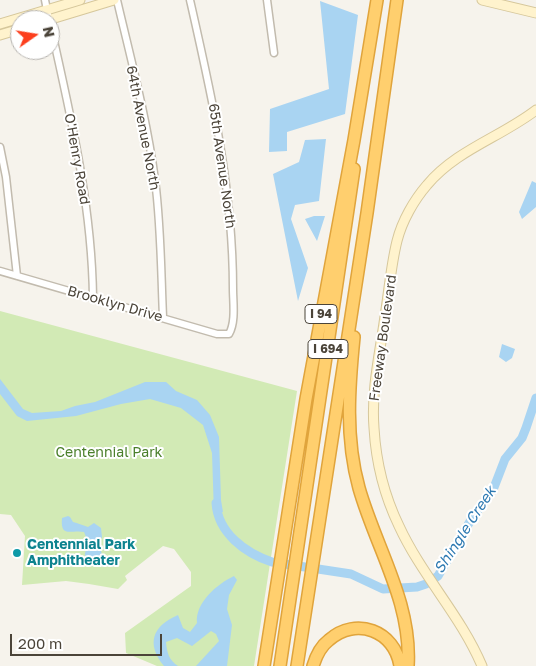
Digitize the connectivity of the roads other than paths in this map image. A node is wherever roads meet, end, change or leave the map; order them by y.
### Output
1 (45, 0) edge
2 (80, 0) edge
3 (116, 0) edge
4 (190, 0) edge
5 (267, 0) edge
6 (377, 0) edge
7 (397, 0) edge
8 (482, 0) edge
9 (47, 10) joint
10 (536, 13) edge
11 (60, 18) edge
12 (274, 53) dead end
13 (58, 60) edge
14 (536, 110) edge
15 (354, 140) junction
16 (0, 147) edge
17 (367, 213) junction
18 (0, 271) edge
19 (17, 276) junction
20 (93, 298) junction
21 (163, 317) junction
22 (230, 334) joint
23 (264, 666) edge
24 (280, 666) edge
25 (297, 666) edge
26 (313, 666) edge
27 (400, 666) edge
28 (408, 666) edge
29 (482, 666) edge

1 - 9 street, O'Henry Road
2 - 9 street
3 - 11 street
3 - 21 street, 64th Avenue North
4 - 22 street, 65th Avenue North
5 - 12 street
6 - 15 highway, I 94
7 - 17 highway, I 94
8 - 10 street
13 - 20 street, O'Henry Road
14 - 29 street, Freeway Boulevard
15 - 23 highway, I 94
15 - 24 highway, I 694
16 - 19 street
17 - 25 highway, I 94
17 - 28 highway
18 - 19 street, Brooklyn Drive
19 - 20 street, Brooklyn Drive
20 - 21 street, Brooklyn Drive
21 - 22 street, Brooklyn Drive
26 - 27 highway

